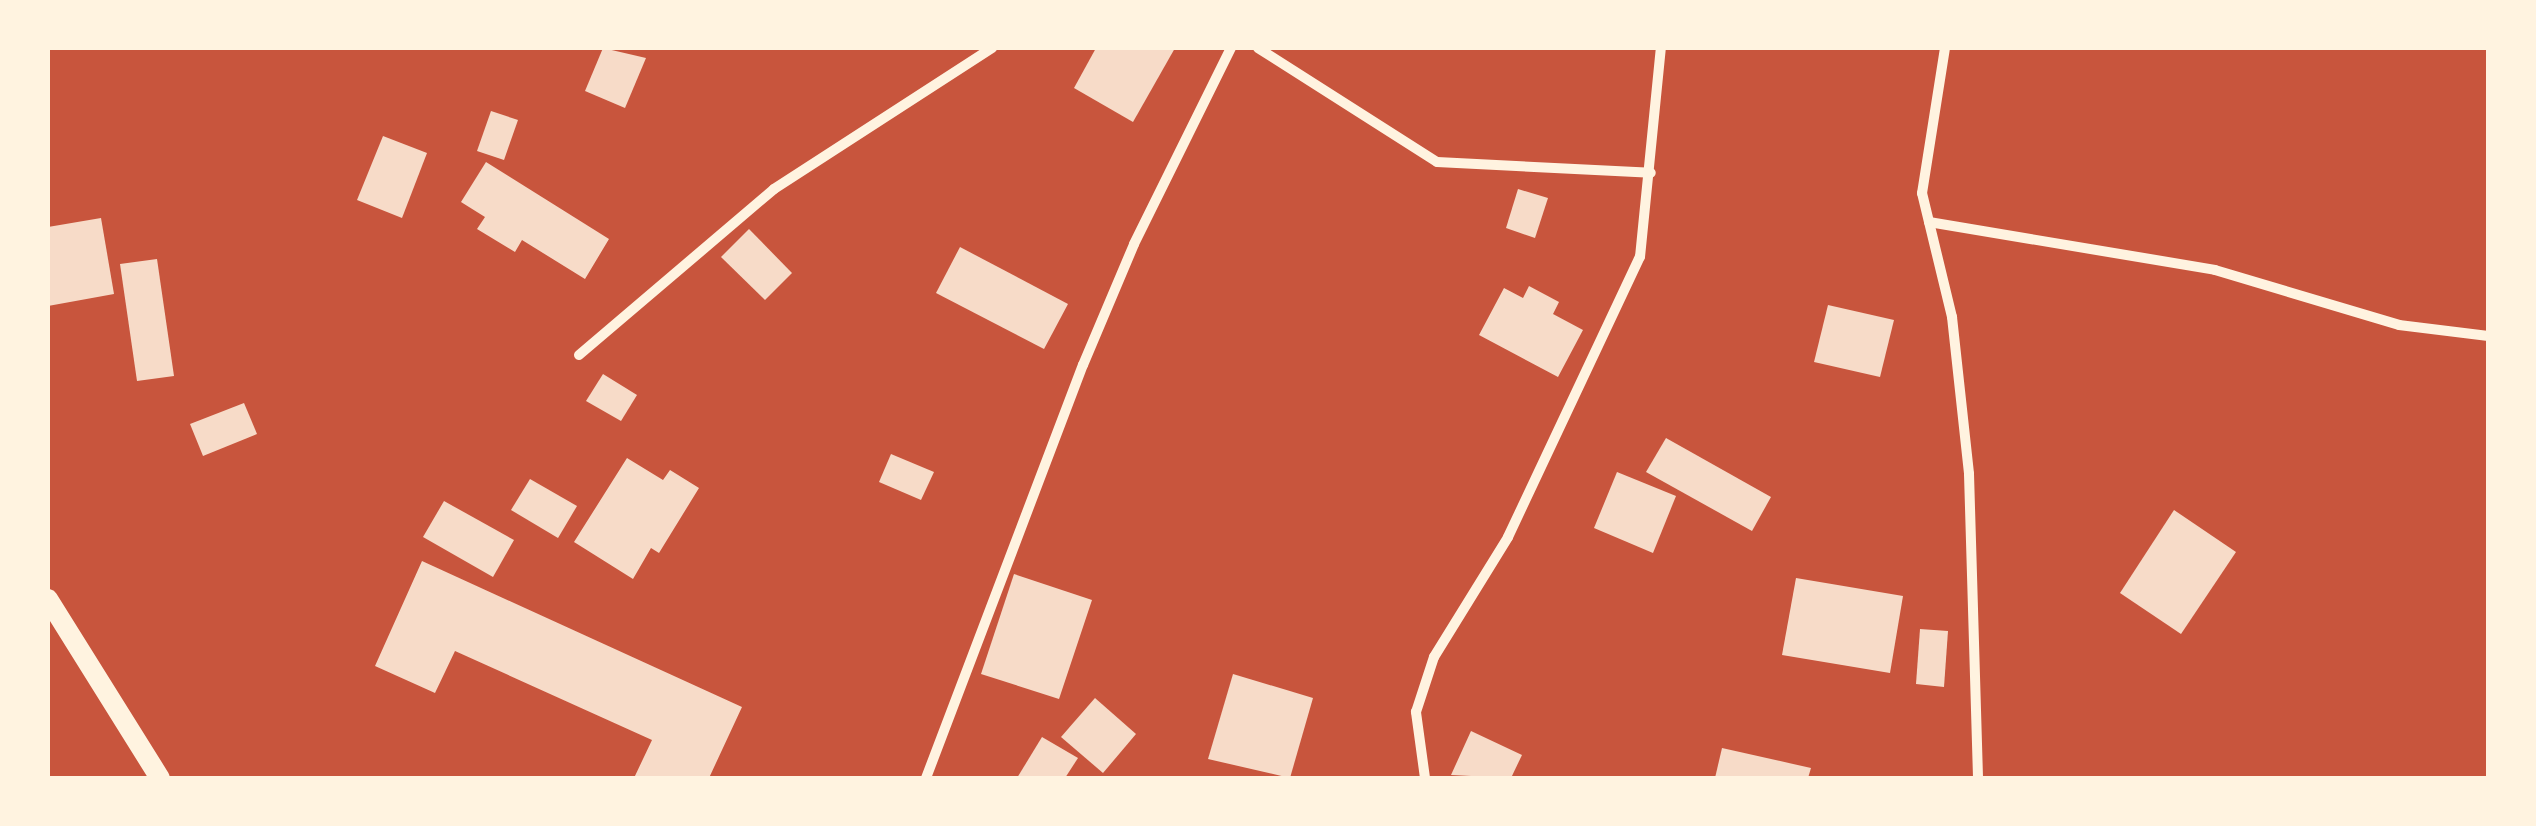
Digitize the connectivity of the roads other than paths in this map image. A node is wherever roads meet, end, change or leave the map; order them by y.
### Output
1 (971, 48) edge
2 (1231, 48) edge
3 (1258, 48) edge
4 (1660, 48) edge
5 (1945, 48) edge
6 (988, 50) edge
7 (1651, 174) junction
8 (1928, 222) junction
9 (2488, 336) edge
10 (579, 355) dead end
11 (48, 599) edge
12 (160, 778) edge
13 (926, 778) edge
14 (1425, 778) edge
15 (1978, 778) edge

1 - 6 street
2 - 13 street
3 - 7 street
4 - 7 street
5 - 8 street
6 - 10 street
7 - 14 street
8 - 9 street
8 - 15 street
11 - 12 main road

